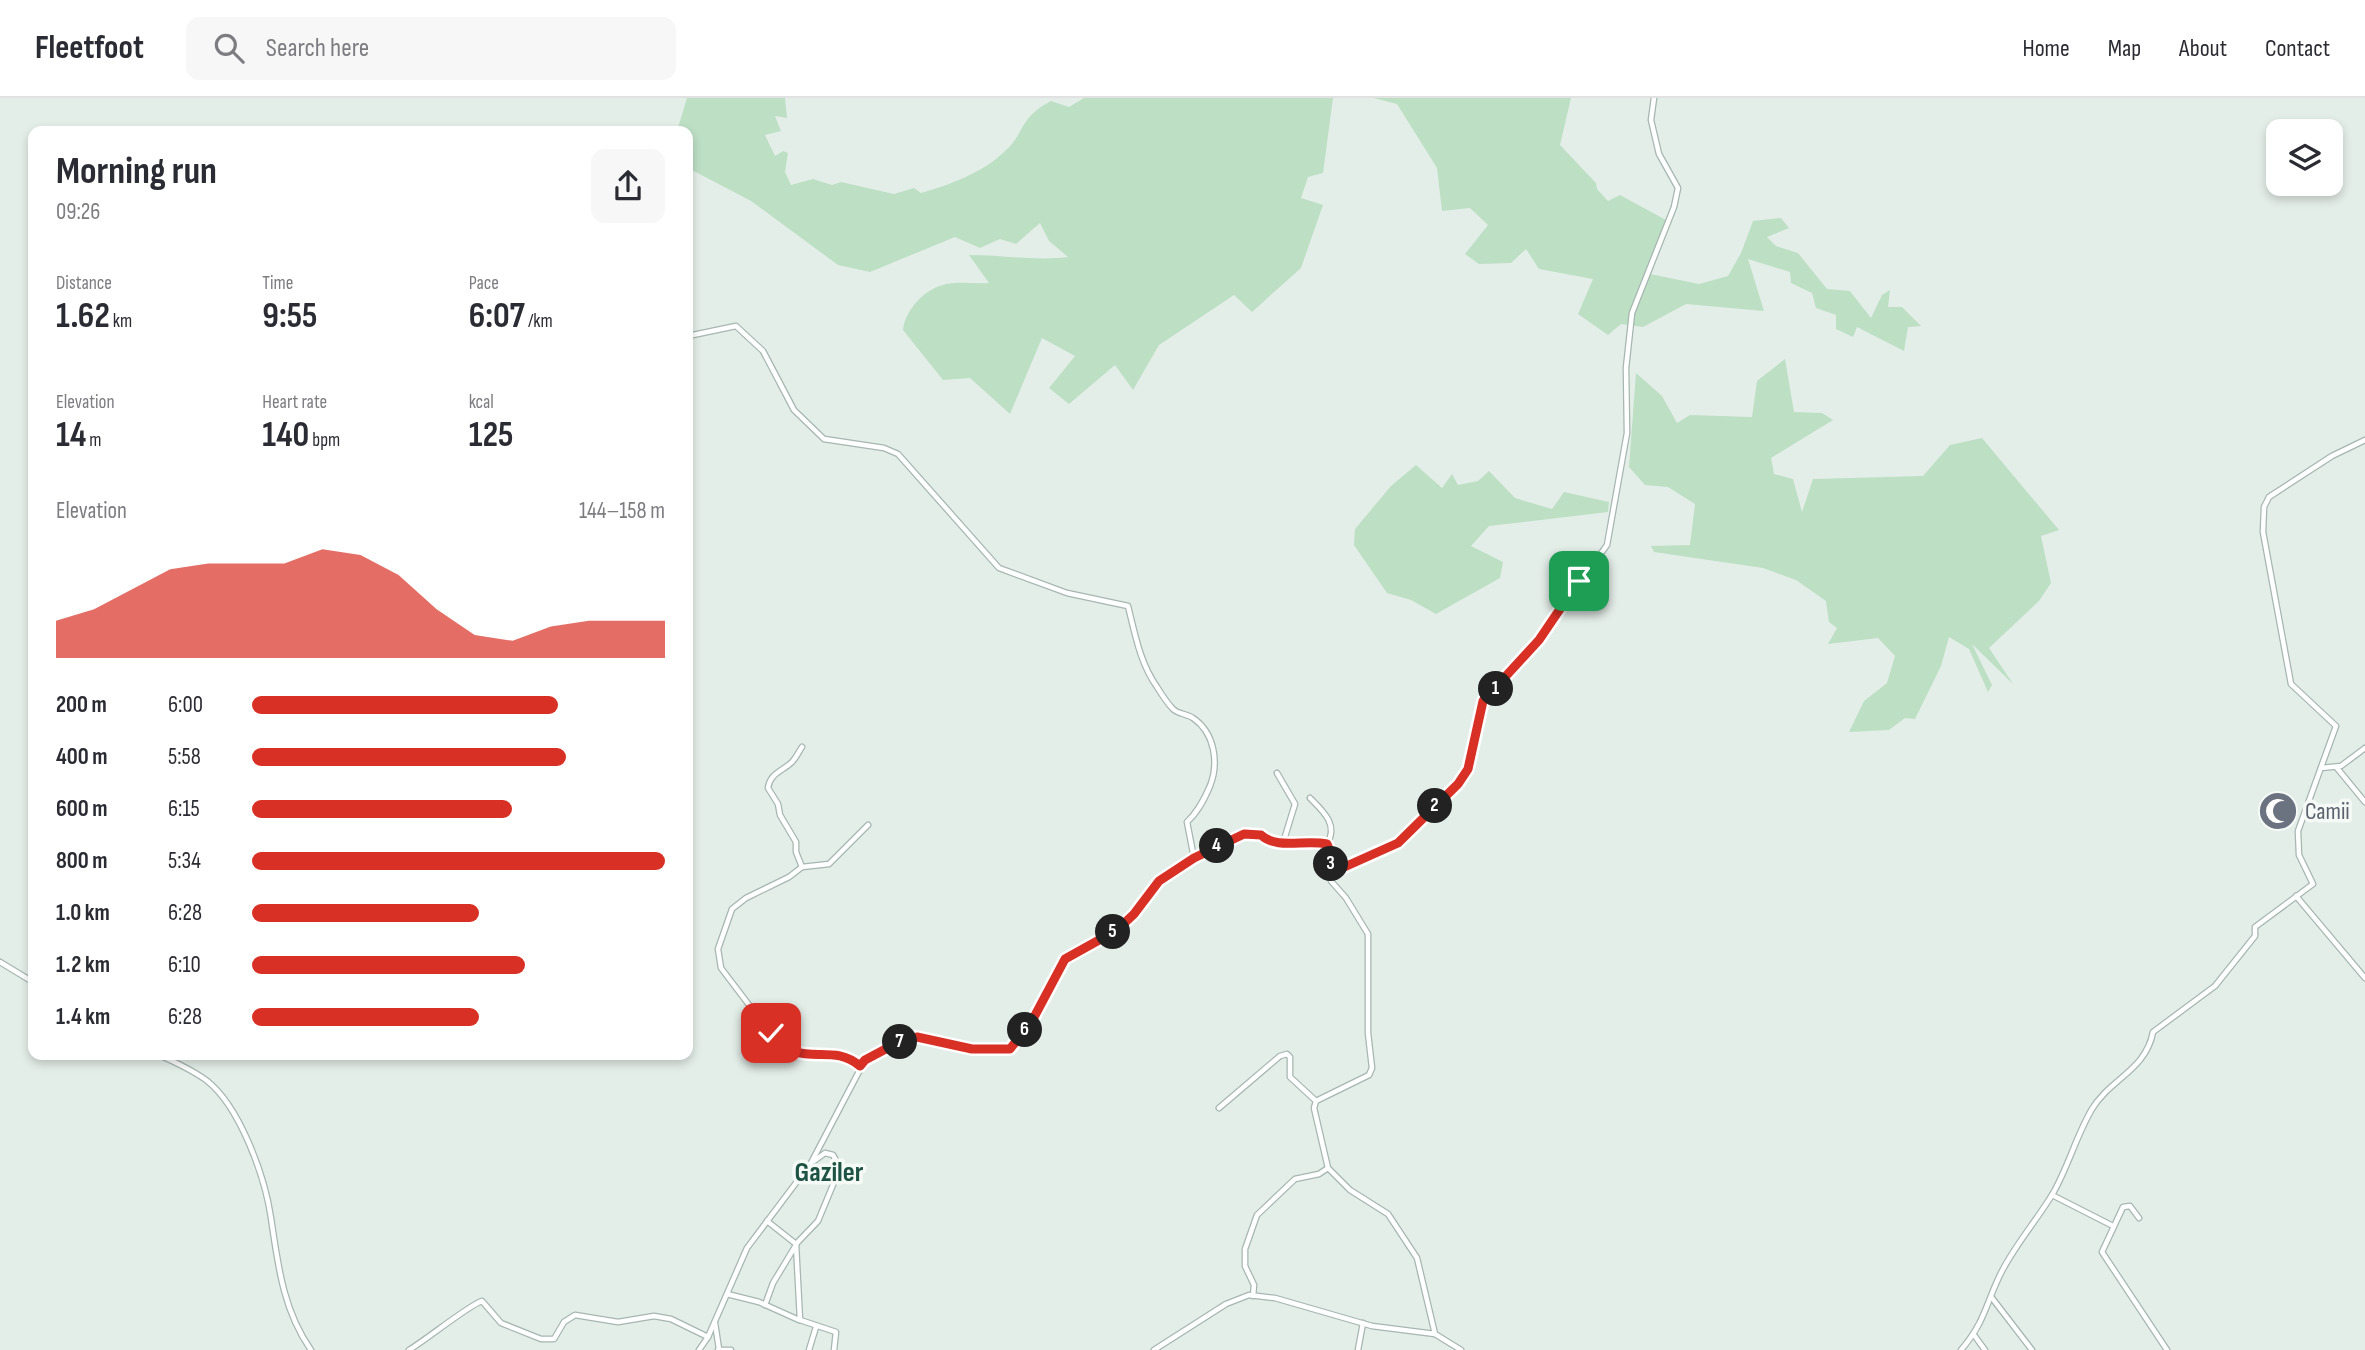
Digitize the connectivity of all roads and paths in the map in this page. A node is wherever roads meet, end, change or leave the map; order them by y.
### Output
1 (1654, 98) edge
2 (693, 335) edge
3 (2365, 440) edge
4 (802, 747) dead end
5 (2365, 748) edge
6 (2321, 768) junction
7 (2337, 768) junction
8 (1277, 773) dead end
9 (1310, 798) dead end
10 (2365, 802) edge
11 (867, 825) dead end
12 (1283, 843) junction
13 (1327, 844) junction
14 (1194, 858) junction
15 (802, 866) junction
16 (1331, 873) junction
17 (2296, 896) junction
18 (0, 962) edge
19 (2365, 978) edge
20 (28, 979) edge
21 (168, 1060) edge
22 (860, 1066) junction
23 (1316, 1101) junction
24 (1219, 1108) dead end
25 (811, 1163) junction
26 (1328, 1168) junction
27 (2052, 1195) junction
28 (2139, 1218) dead end
29 (767, 1221) junction
30 (2113, 1226) junction
31 (796, 1244) junction
32 (727, 1294) junction
33 (1253, 1296) junction
34 (1992, 1298) junction
35 (765, 1305) junction
36 (800, 1320) junction
37 (715, 1322) junction
38 (1363, 1323) junction
39 (817, 1327) junction
40 (1435, 1334) junction
41 (1974, 1335) junction
42 (708, 1337) junction
43 (311, 1350) edge
44 (408, 1350) edge
45 (699, 1350) edge
46 (718, 1350) edge
47 (731, 1350) edge
48 (809, 1350) edge
49 (834, 1350) edge
50 (1154, 1350) edge
51 (1358, 1350) edge
52 (1461, 1350) edge
53 (1961, 1350) edge
54 (1985, 1350) edge
55 (2032, 1350) edge
56 (2167, 1350) edge

1 - 16 street
2 - 14 street
3 - 6 street
4 - 15 street
5 - 7 street
6 - 7 street
6 - 17 street
7 - 10 street
8 - 12 street
9 - 13 street
11 - 15 street
12 - 13 street
12 - 14 street
13 - 16 street
14 - 22 street
15 - 22 street
16 - 23 street
17 - 19 street
17 - 27 street
18 - 20 street
21 - 43 street
22 - 25 street
23 - 24 street
23 - 26 street
25 - 29 street
25 - 31 street
26 - 33 street
26 - 40 street
27 - 30 street
27 - 34 street
28 - 30 street
29 - 31 street
29 - 32 street
30 - 56 street
31 - 35 street
31 - 36 street
32 - 35 street
32 - 37 street
33 - 38 street
33 - 50 street
34 - 41 street
34 - 55 street
35 - 36 street
36 - 39 street
37 - 42 street
37 - 46 street
38 - 40 street
38 - 51 street
39 - 48 street
39 - 49 street
40 - 52 street
41 - 53 street
41 - 54 street
42 - 44 street
42 - 45 street
46 - 47 street

